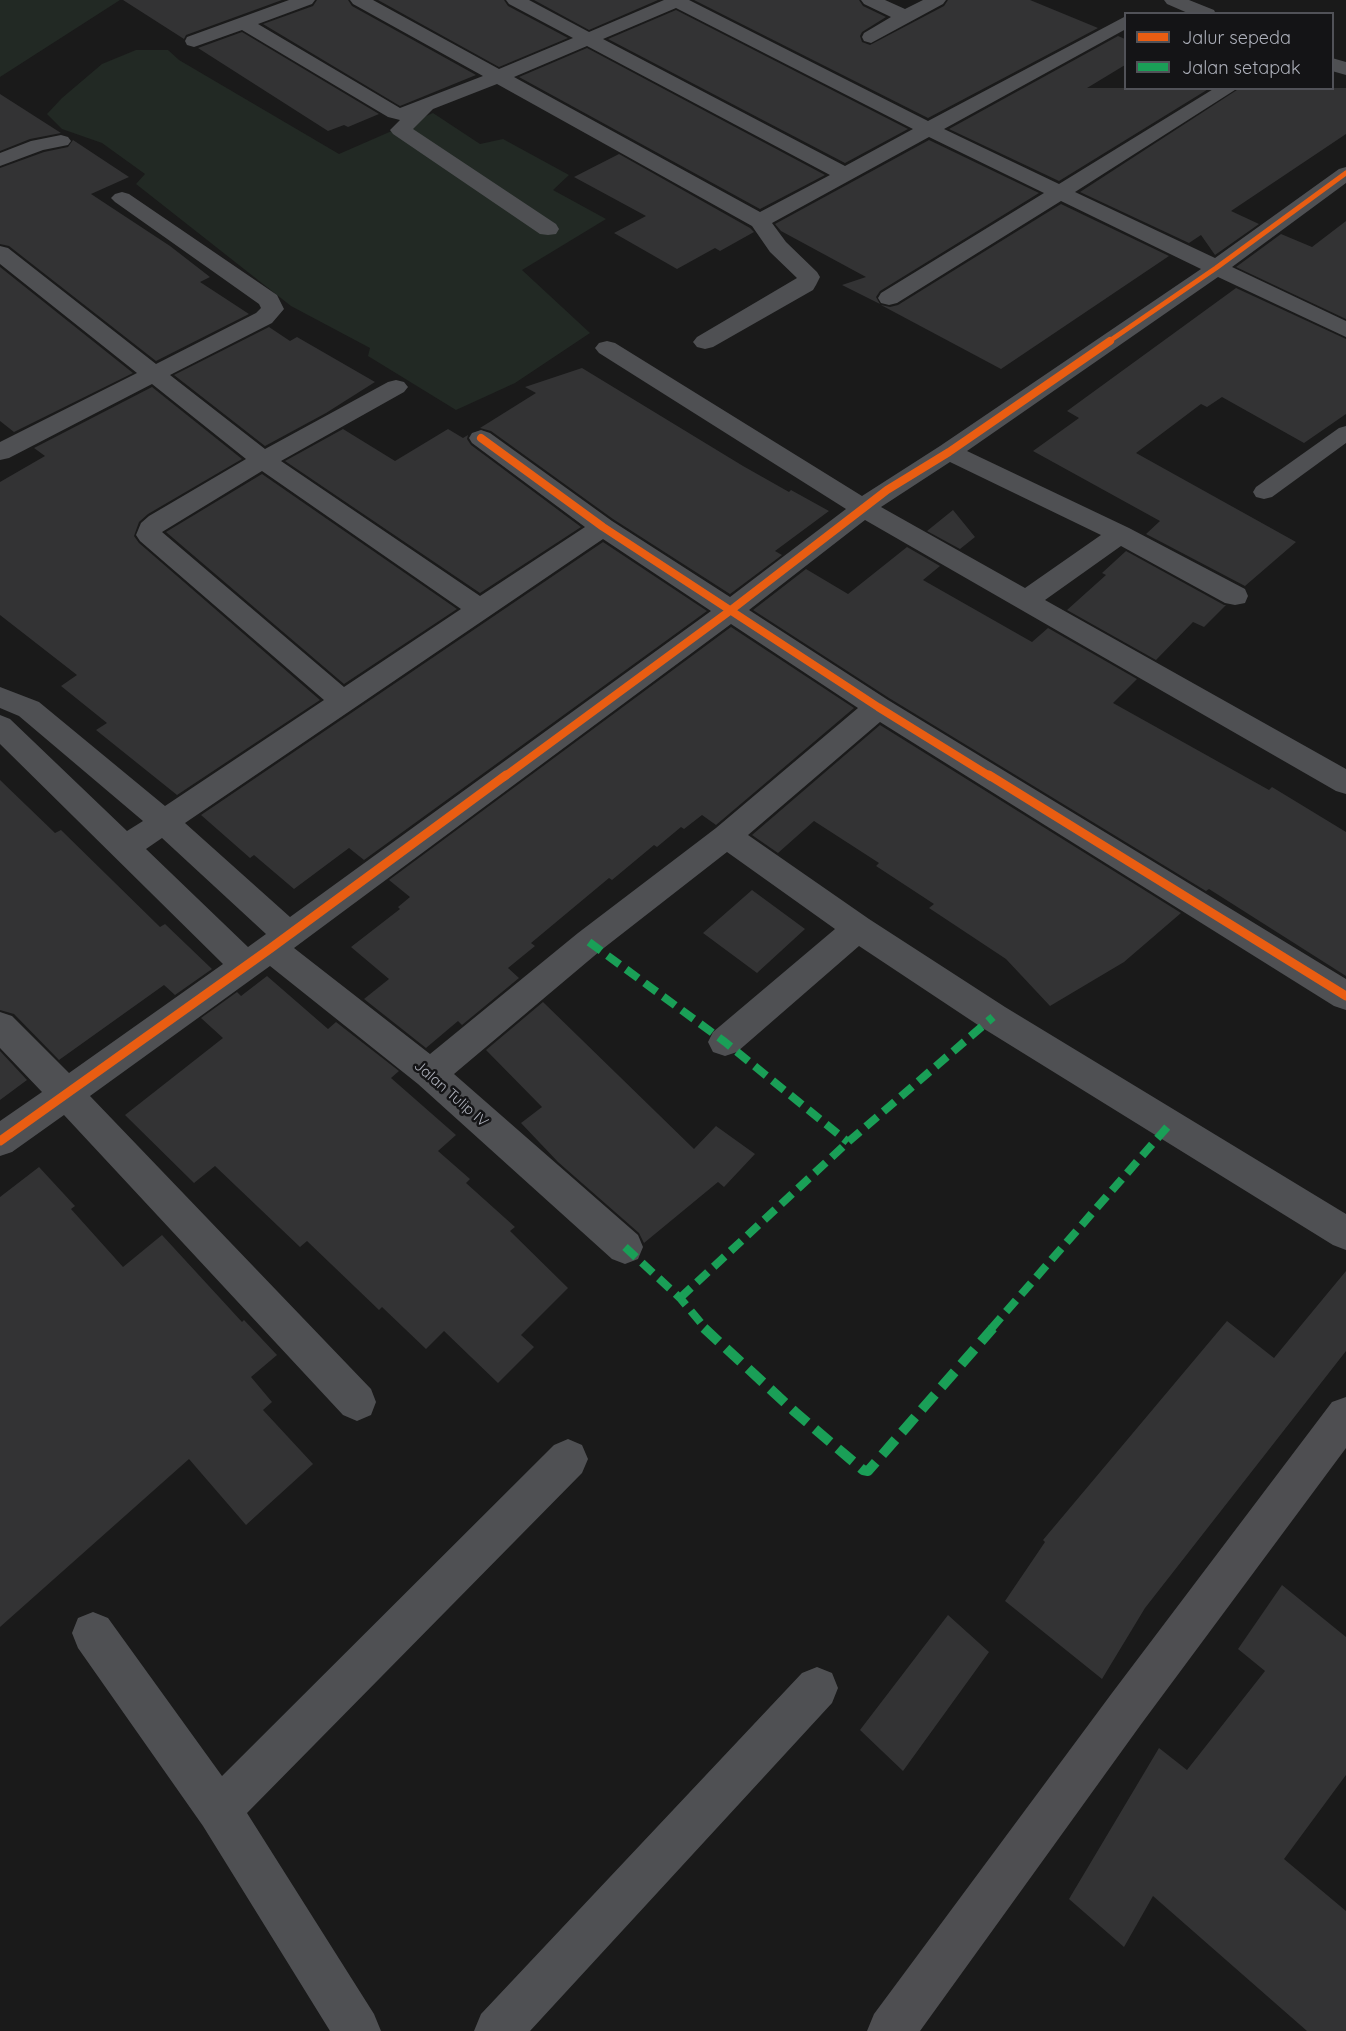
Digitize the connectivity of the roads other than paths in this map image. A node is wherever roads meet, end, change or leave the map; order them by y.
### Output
1 (306, 0) edge
2 (359, 0) edge
3 (515, 0) edge
4 (870, 0) edge
5 (937, 0) edge
6 (676, 1) edge
7 (1165, 1) edge
8 (1201, 12) edge
9 (905, 16) junction
10 (1124, 22) edge
11 (243, 23) junction
12 (871, 37) dead end
13 (590, 39) junction
14 (194, 41) dead end
15 (498, 77) junction
16 (1225, 90) edge
17 (428, 105) junction
18 (930, 130) junction
19 (61, 141) dead end
20 (0, 160) edge
21 (1346, 173) edge
22 (846, 175) junction
23 (1058, 192) junction
24 (122, 198) dead end
25 (760, 221) junction
26 (548, 229) dead end
27 (0, 253) edge
28 (1216, 268) junction
29 (889, 298) dead end
30 (1346, 330) edge
31 (705, 342) dead end
32 (607, 348) dead end
33 (152, 375) junction
34 (396, 387) dead end
35 (1346, 433) edge
36 (481, 438) dead end
37 (0, 452) edge
38 (949, 452) junction
39 (263, 460) junction
40 (1264, 492) dead end
41 (863, 508) junction
42 (603, 527) junction
43 (1120, 534) junction
44 (1235, 596) dead end
45 (1025, 601) junction
46 (481, 610) junction
47 (731, 610) junction
48 (0, 697) edge
49 (344, 702) junction
50 (878, 707) junction
51 (0, 726) edge
52 (72, 743) junction
53 (37, 762) junction
54 (1346, 783) edge
55 (164, 822) junction
56 (728, 836) junction
57 (125, 848) junction
58 (858, 928) junction
59 (268, 950) junction
60 (1346, 996) edge
61 (0, 1026) edge
62 (725, 1042) dead end
63 (430, 1074) junction
64 (66, 1094) junction
65 (0, 1141) edge
66 (1346, 1233) edge
67 (625, 1246) dead end
68 (357, 1402) dead end
69 (1346, 1416) edge
70 (568, 1458) dead end
71 (93, 1633) dead end
72 (817, 1688) dead end
73 (219, 1810) junction
74 (357, 2031) edge
75 (498, 2031) edge
76 (891, 2031) edge

1 - 11 street
2 - 15 street
3 - 13 street
4 - 9 street
5 - 9 street
6 - 13 street
6 - 18 street
7 - 8 street
9 - 12 street
10 - 18 street
11 - 14 street
11 - 17 street
13 - 15 street
13 - 22 street
15 - 17 street
15 - 25 street
16 - 23 street
17 - 26 street
18 - 22 street
18 - 23 street
19 - 20 street
21 - 28 street
22 - 25 street
23 - 28 street
23 - 29 street
24 - 33 street
25 - 31 street
27 - 33 street
28 - 30 street
28 - 38 street
32 - 41 street
33 - 37 street
33 - 39 street
34 - 39 street
35 - 40 lane
36 - 42 street
38 - 41 street
38 - 43 street
39 - 46 street
39 - 49 street
41 - 45 street
41 - 47 street
42 - 46 street
42 - 47 street
43 - 44 street
43 - 45 street
45 - 54 street
46 - 49 street
47 - 50 street
47 - 59 street
48 - 52 street
49 - 55 street
50 - 56 street
50 - 60 street
51 - 53 street
52 - 53 street
52 - 55 street
53 - 57 street
55 - 57 street
55 - 59 street
56 - 58 street
56 - 63 street
57 - 59 street
58 - 62 street
58 - 66 street
59 - 63 street, Jalan Tulip IV
59 - 64 street
61 - 64 street
63 - 67 street, Jalan Tulip IV
64 - 65 street
64 - 68 street
69 - 76 street
70 - 73 street
71 - 73 street
72 - 75 street
73 - 74 street

